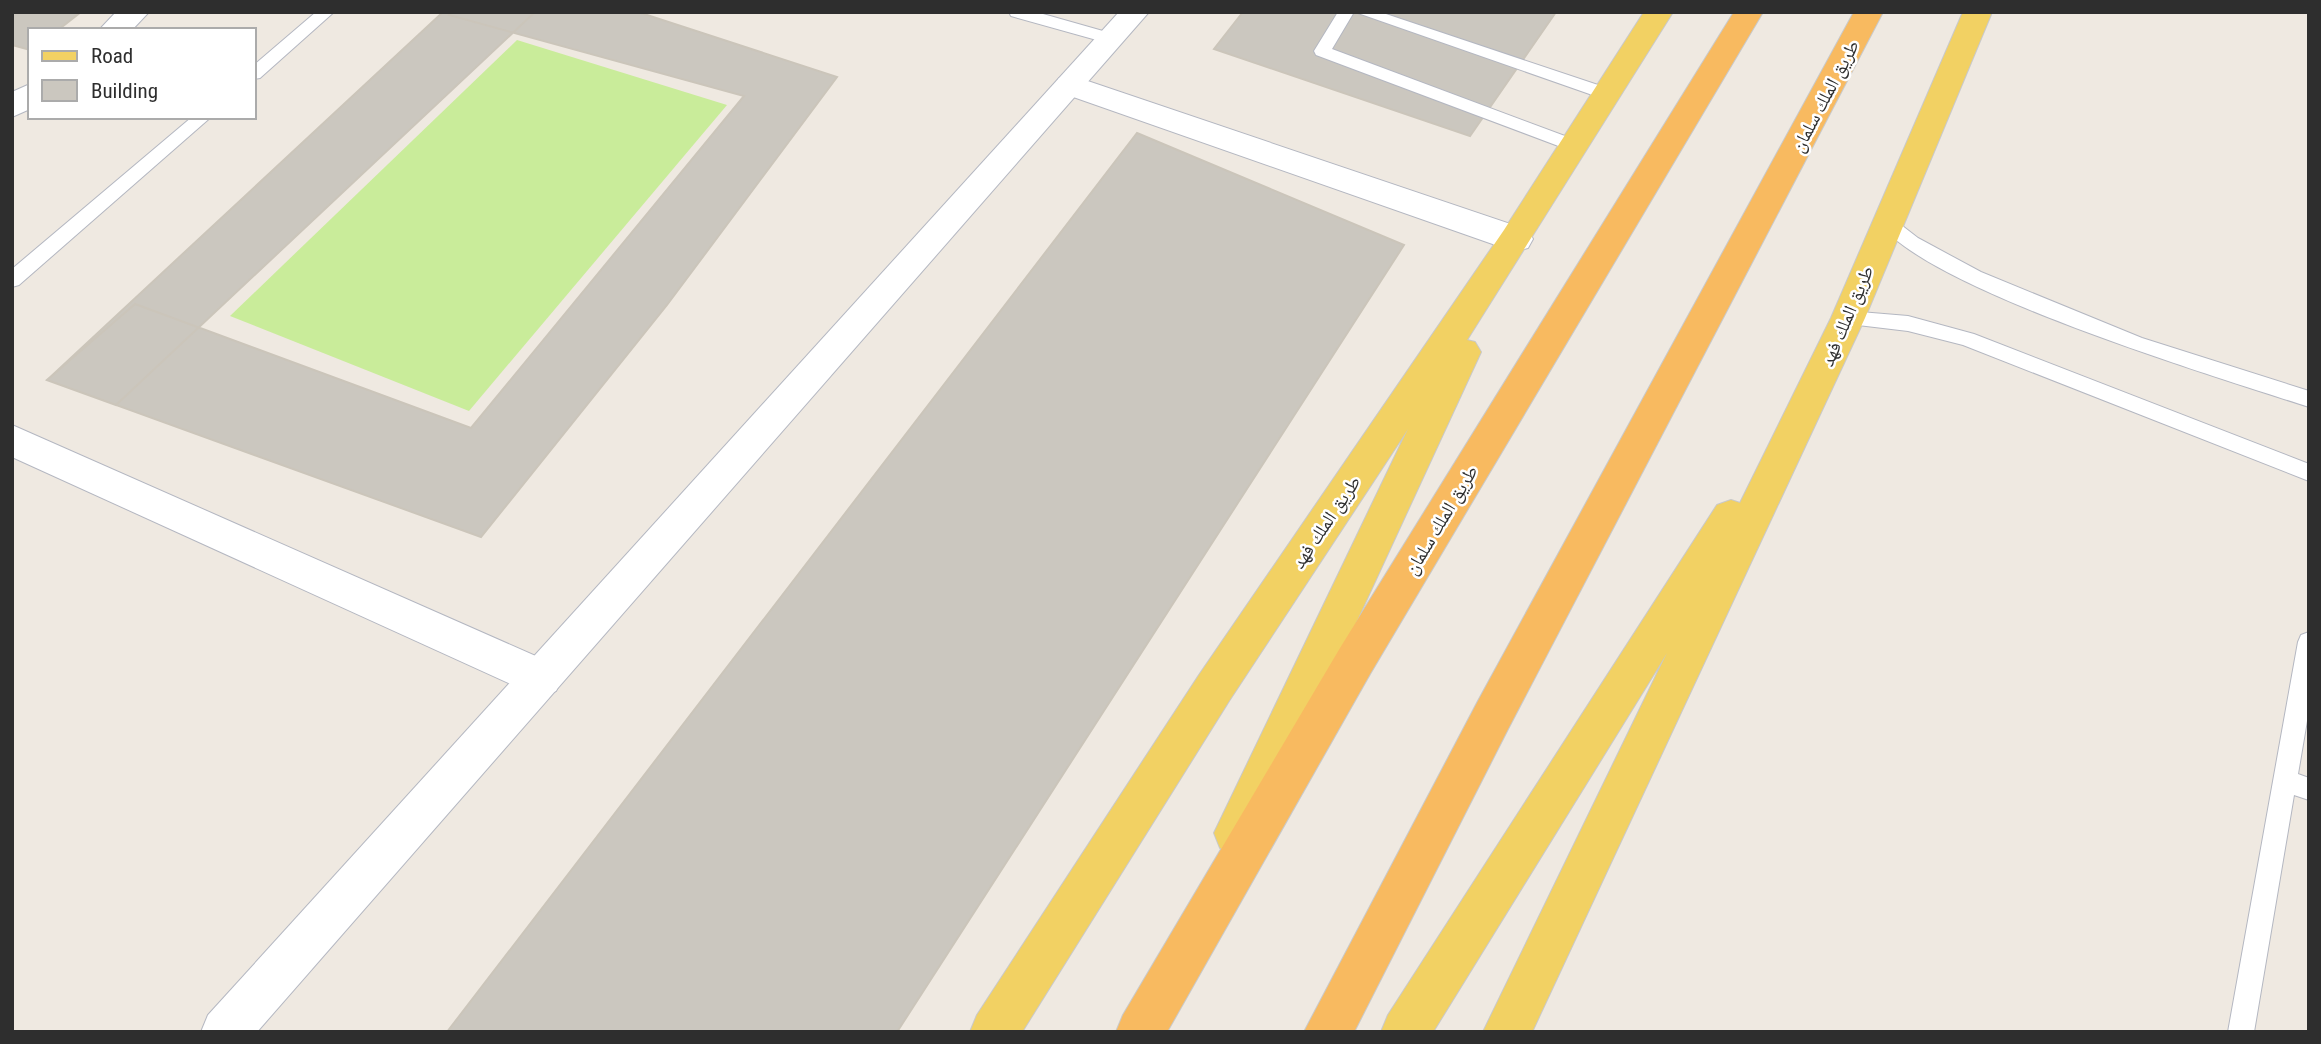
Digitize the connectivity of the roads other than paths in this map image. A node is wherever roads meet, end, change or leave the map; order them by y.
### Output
1 (135, 12) edge
2 (326, 12) edge
3 (1017, 12) edge
4 (1346, 12) edge
5 (1363, 12) edge
6 (1659, 12) edge
7 (1749, 12) edge
8 (1869, 12) edge
9 (1966, 12) edge
10 (1978, 12) edge
11 (1123, 26) edge
12 (115, 28) edge
13 (1954, 68) junction
14 (256, 72) edge
15 (1070, 85) junction
16 (1607, 94) junction
17 (28, 95) edge
18 (12, 107) edge
19 (201, 119) edge
20 (1576, 146) junction
21 (1886, 219) junction
22 (1516, 239) junction
23 (12, 280) edge
24 (1848, 318) junction
25 (1824, 370) junction
26 (2309, 399) edge
27 (12, 440) edge
28 (2309, 473) edge
29 (2309, 642) edge
30 (541, 678) junction
31 (2285, 781) junction
32 (2309, 789) edge
33 (1148, 1019) edge
34 (225, 1032) edge
35 (994, 1032) edge
36 (1328, 1032) edge
37 (1405, 1032) edge
38 (1507, 1032) edge
39 (2241, 1032) edge

1 - 12 street
2 - 14 lane
3 - 11 lane
4 - 20 lane
5 - 16 lane
6 - 16 main road, طريق الملك فهد
7 - 33 highway, طريق الملك سلمان
8 - 36 highway, طريق الملك سلمان
9 - 13 main road
10 - 13 main road, طريق الملك فهد
11 - 15 street
13 - 21 main road, طريق الملك فهد
15 - 22 street
15 - 30 street
16 - 20 main road, طريق الملك فهد
17 - 18 street
19 - 23 lane
20 - 22 main road, طريق الملك فهد
21 - 24 main road, طريق الملك فهد
21 - 26 lane
22 - 33 main road
22 - 35 main road, طريق الملك فهد
24 - 25 main road, طريق الملك فهد
24 - 28 lane
25 - 37 main road
25 - 38 main road, طريق الملك فهد
27 - 30 street
29 - 31 lane
30 - 34 street
31 - 32 lane
31 - 39 lane

